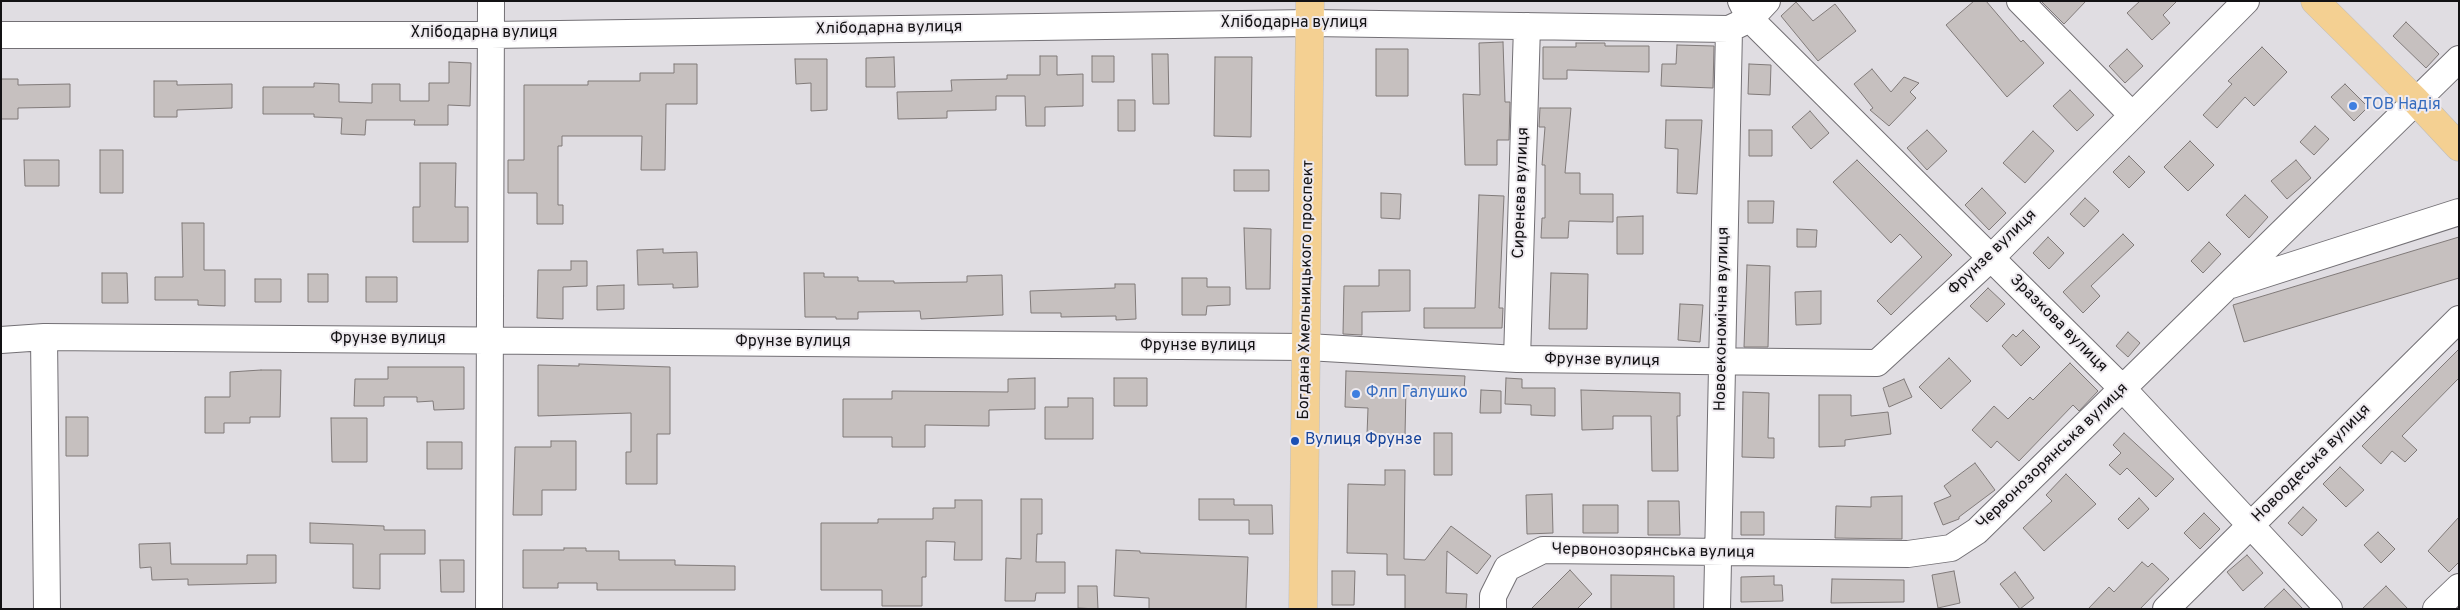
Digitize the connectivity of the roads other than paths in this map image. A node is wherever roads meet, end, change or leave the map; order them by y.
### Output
1 (491, 1) edge
2 (2020, 1) edge
3 (2246, 1) edge
4 (2315, 1) edge
5 (1310, 12) edge
6 (1747, 13) edge
7 (1527, 26) junction
8 (1, 35) edge
9 (491, 35) junction
10 (2459, 59) edge
11 (2416, 101) junction
12 (2132, 115) junction
13 (2459, 147) edge
14 (2459, 212) edge
15 (1991, 258) junction
16 (2227, 287) junction
17 (2459, 319) edge
18 (44, 337) junction
19 (1, 340) edge
20 (490, 341) junction
21 (1307, 348) junction
22 (1517, 359) junction
23 (1722, 363) junction
24 (2123, 389) junction
25 (2251, 525) junction
26 (1718, 553) junction
27 (2459, 587) edge
28 (47, 609) edge
29 (488, 609) edge
30 (1303, 609) edge
31 (1492, 609) edge
32 (1717, 609) edge
33 (2166, 609) edge
34 (2329, 609) edge
35 (2436, 609) edge

1 - 9 street
2 - 12 street
3 - 12 street, Фрунзе вулиця
4 - 11 main road
5 - 7 street, Хлібодарна вулиця
5 - 9 street, Хлібодарна вулиця
5 - 21 main road, Богдана Хмельницького проспект
6 - 7 street, Хлібодарна вулиця
6 - 15 street, Зразкова вулиця
6 - 23 street, Новоекономічна вулиця
7 - 22 street, Сиренєва вулиця
8 - 9 street, Хлібодарна вулиця
9 - 20 street
10 - 11 street, Червонозорянська вулиця
11 - 13 main road
11 - 16 street, Червонозорянська вулиця
12 - 15 street, Фрунзе вулиця
14 - 16 street
15 - 23 street, Фрунзе вулиця
15 - 24 street, Зразкова вулиця
16 - 24 street, Червонозорянська вулиця
17 - 25 street, Новоодеська вулиця
18 - 19 street, Фрунзе вулиця
18 - 20 street, Фрунзе вулиця
18 - 28 street
20 - 21 street, Фрунзе вулиця
20 - 29 street
21 - 22 street, Фрунзе вулиця
21 - 30 main road, Богдана Хмельницького проспект
22 - 23 street, Фрунзе вулиця
23 - 26 street, Новоекономічна вулиця
24 - 25 street, Зразкова вулиця
24 - 26 street, Червонозорянська вулиця
25 - 33 street, Новоодеська вулиця
25 - 34 street, Зразкова вулиця
26 - 31 street, Червонозорянська вулиця
26 - 32 street, Новоекономічна вулиця
27 - 35 street

